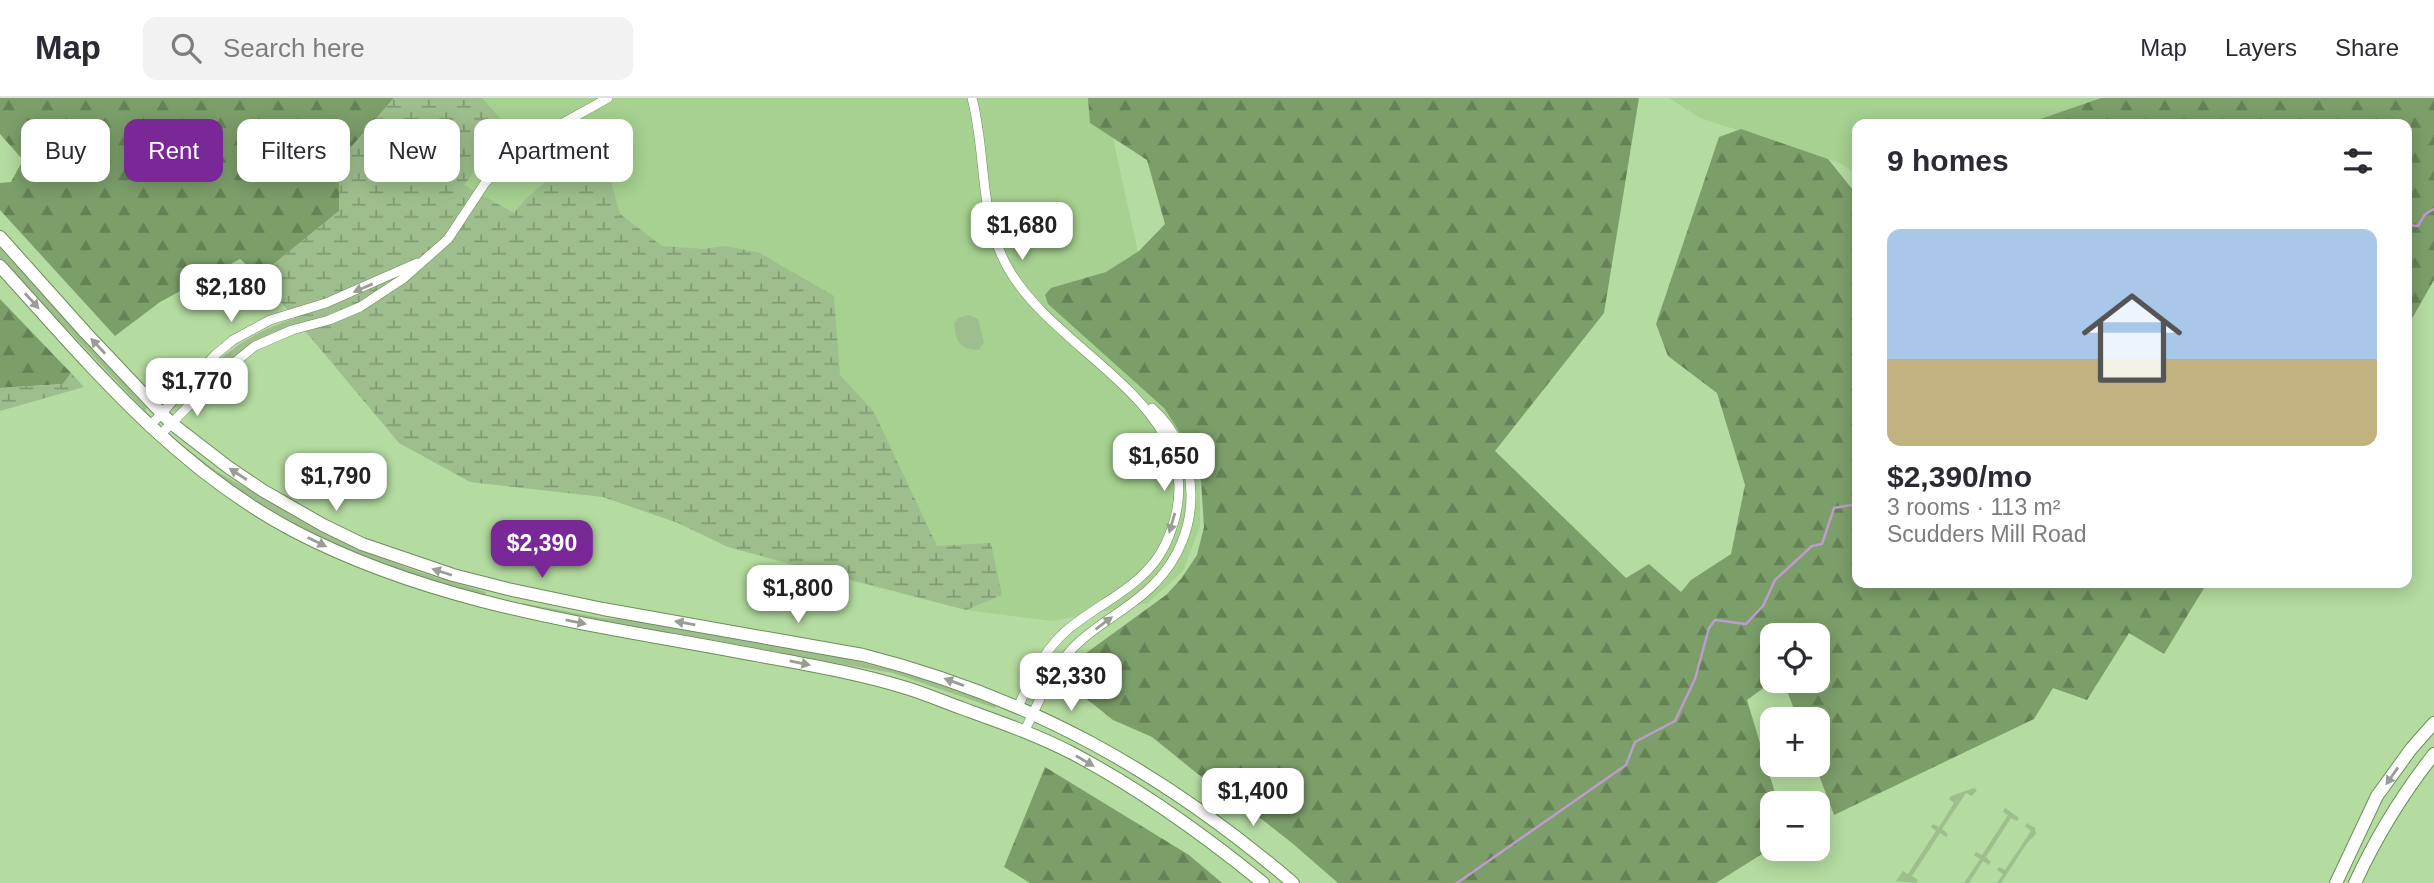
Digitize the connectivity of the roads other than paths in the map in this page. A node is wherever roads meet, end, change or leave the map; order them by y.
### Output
1 (608, 98) edge
2 (972, 98) edge
3 (0, 237) edge
4 (428, 258) junction
5 (0, 266) edge
6 (343, 296) junction
7 (349, 312) junction
8 (1134, 395) junction
9 (161, 413) junction
10 (171, 423) junction
11 (149, 427) junction
12 (159, 436) junction
13 (1018, 707) junction
14 (1033, 714) junction
15 (2434, 723) edge
16 (1024, 732) junction
17 (2434, 754) edge
18 (1263, 883) edge
19 (1293, 883) edge
20 (2336, 883) edge
21 (2355, 883) edge

1 - 4 street
2 - 8 street
9 -> 3 main road
4 -> 6 street
4 - 7 street
5 -> 11 main road
6 - 7 street
6 - 9 street
7 - 10 street
8 -> 13 street
14 -> 8 street
9 - 10 main road
9 - 11 street
10 - 12 street
13 -> 10 main road
11 - 12 main road
12 -> 16 main road
13 - 14 main road
14 - 16 street
14 - 19 main road
15 -> 20 main road
16 -> 18 main road
17 - 21 main road

